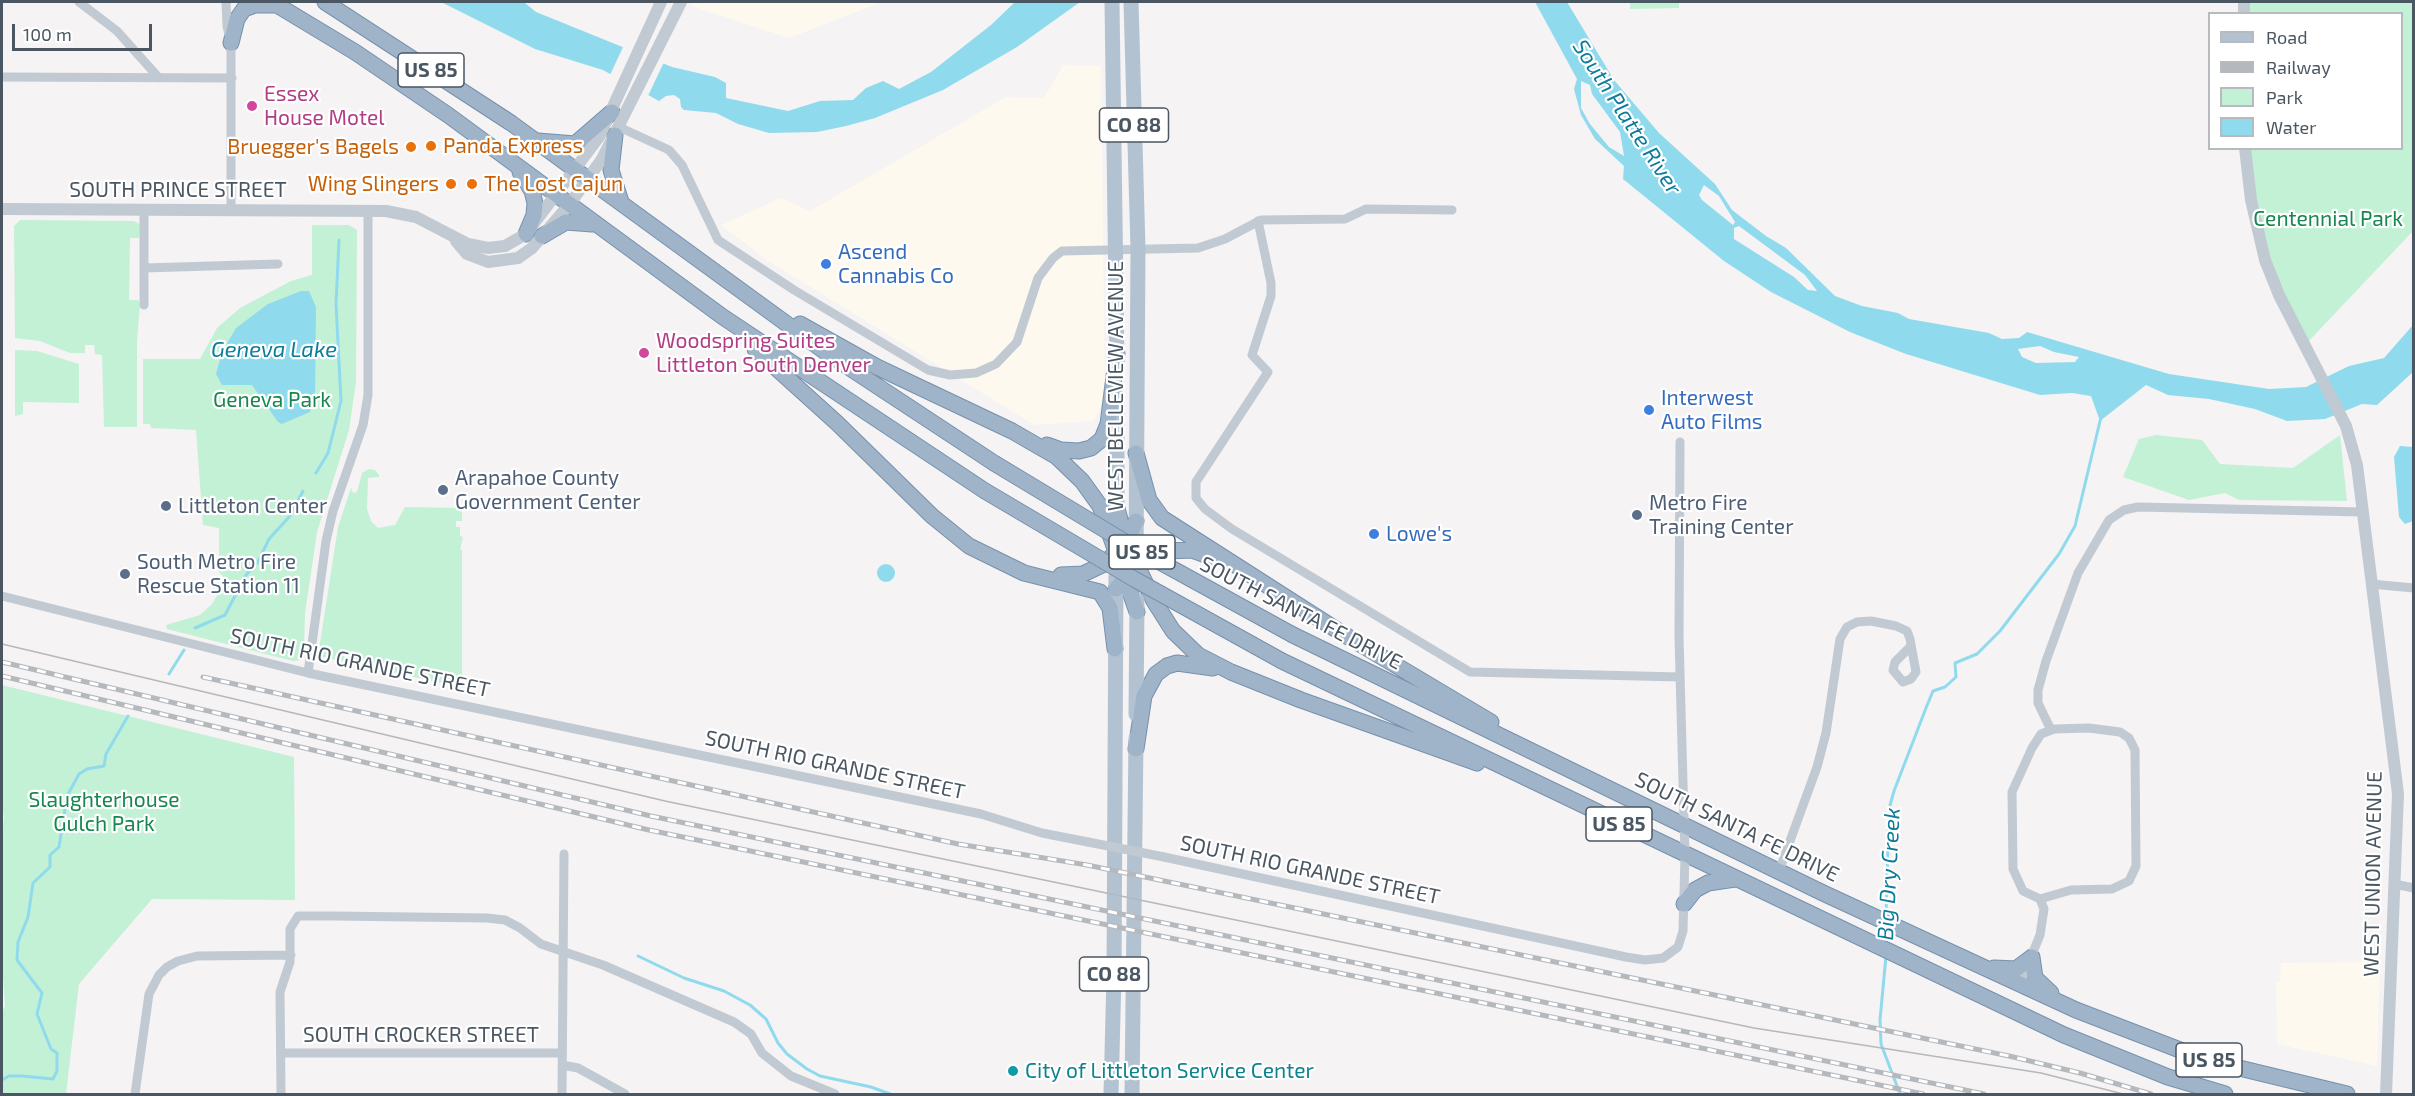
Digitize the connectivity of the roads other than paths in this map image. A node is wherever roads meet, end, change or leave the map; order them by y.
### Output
1 (79, 2) edge
2 (226, 2) edge
3 (325, 2) edge
4 (661, 2) edge
5 (681, 2) edge
6 (1112, 2) edge
7 (1131, 2) edge
8 (275, 3) edge
9 (231, 43) junction
10 (2, 77) edge
11 (159, 78) junction
12 (232, 78) junction
13 (621, 105) junction
14 (617, 131) junction
15 (535, 141) junction
16 (2245, 150) edge
17 (513, 162) junction
18 (575, 171) junction
19 (588, 180) junction
20 (563, 200) junction
21 (621, 202) junction
22 (2, 209) edge
23 (144, 210) junction
24 (231, 210) junction
25 (1452, 210) dead end
26 (368, 211) junction
27 (1258, 221) junction
28 (597, 226) junction
29 (526, 234) junction
30 (542, 236) junction
31 (456, 240) junction
32 (1117, 249) junction
33 (1137, 249) junction
34 (646, 262) junction
35 (278, 264) dead end
36 (144, 268) junction
37 (722, 279) junction
38 (144, 305) dead end
39 (1117, 353) junction
40 (1012, 431) junction
41 (1680, 442) dead end
42 (1136, 453) junction
43 (2363, 512) junction
44 (1136, 521) junction
45 (953, 534) junction
46 (1122, 548) junction
47 (1131, 570) junction
48 (1246, 573) junction
49 (2371, 584) junction
50 (2414, 588) edge
51 (1116, 589) junction
52 (2, 596) edge
53 (1911, 646) dead end
54 (1115, 649) junction
55 (1231, 672) junction
56 (308, 673) junction
57 (1680, 677) junction
58 (2051, 730) junction
59 (1136, 749) junction
60 (1576, 772) junction
61 (1553, 792) junction
62 (1684, 826) junction
63 (564, 854) dead end
64 (1685, 855) junction
65 (1779, 872) junction
66 (1735, 879) junction
67 (2394, 884) junction
68 (2414, 888) edge
69 (2040, 899) junction
70 (1684, 904) junction
71 (563, 952) junction
72 (291, 955) junction
73 (2032, 957) junction
74 (1980, 965) junction
75 (2020, 984) junction
76 (2076, 1010) junction
77 (281, 1053) junction
78 (562, 1053) junction
79 (562, 1065) junction
80 (135, 1095) edge
81 (281, 1095) edge
82 (562, 1095) edge
83 (625, 1095) edge
84 (835, 1095) edge
85 (1110, 1095) edge
86 (1132, 1095) edge
87 (2225, 1095) edge
88 (2347, 1095) edge
89 (2386, 1095) edge

1 - 11 street
2 - 9 street
3 - 15 highway, SOUTH SANTA FE DRIVE / US 85
4 - 13 street, SOUTH PRINCE STREET
5 - 13 street, SOUTH PRINCE STREET
6 - 32 main road, WEST BELLEVIEW AVENUE / CO 88
7 - 33 main road, WEST BELLEVIEW AVENUE / CO 88
8 - 9 highway
8 - 17 highway, US 85
9 - 12 street
10 - 11 street
11 - 12 street
12 - 24 street
13 - 14 street, SOUTH PRINCE STREET
13 - 15 highway
13 - 18 street, SOUTH PRINCE STREET
14 - 19 street, SOUTH PRINCE STREET
14 - 21 highway
14 - 32 street
15 - 18 highway, SOUTH SANTA FE DRIVE / US 85
16 - 43 street, WEST UNION AVENUE
17 - 20 highway, US 85
17 - 29 highway
18 - 19 highway, SOUTH SANTA FE DRIVE / US 85
18 - 20 street, SOUTH PRINCE STREET
19 - 20 street, SOUTH PRINCE STREET
19 - 21 highway, SOUTH SANTA FE DRIVE / US 85
20 - 28 highway, US 85
20 - 29 street, SOUTH PRINCE STREET
20 - 30 street, SOUTH PRINCE STREET
21 - 37 highway, SOUTH SANTA FE DRIVE / US 85
22 - 23 street, SOUTH PRINCE STREET
23 - 24 street, SOUTH PRINCE STREET
23 - 36 street
24 - 26 street, SOUTH PRINCE STREET
25 - 27 street
26 - 31 street, SOUTH PRINCE STREET
26 - 56 street
27 - 33 street
27 - 57 street
28 - 30 highway
28 - 34 highway, US 85
29 - 31 street, SOUTH PRINCE STREET
30 - 31 street, SOUTH PRINCE STREET
32 - 33 street
32 - 39 main road, WEST BELLEVIEW AVENUE / CO 88
33 - 42 main road, WEST BELLEVIEW AVENUE / CO 88
34 - 45 highway
34 - 61 highway, US 85, bridge
35 - 36 street
36 - 38 street
37 - 40 highway
37 - 60 highway, SOUTH SANTA FE DRIVE / US 85, bridge
39 - 40 highway
39 - 46 main road, WEST BELLEVIEW AVENUE / CO 88
40 - 46 highway
41 - 57 street
42 - 44 main road, WEST BELLEVIEW AVENUE / CO 88
42 - 48 highway
43 - 49 street, WEST UNION AVENUE
43 - 58 street
44 - 46 highway
44 - 47 main road, WEST BELLEVIEW AVENUE / CO 88
45 - 46 highway
45 - 54 highway
46 - 47 highway
46 - 51 main road, WEST BELLEVIEW AVENUE / CO 88
47 - 48 highway
47 - 51 highway
47 - 55 highway
47 - 59 main road, WEST BELLEVIEW AVENUE / CO 88
48 - 60 highway
49 - 50 street
49 - 67 street, WEST UNION AVENUE
51 - 54 main road, WEST BELLEVIEW AVENUE / CO 88
52 - 56 street, SOUTH RIO GRANDE STREET
53 - 65 street
54 - 85 main road, WEST BELLEVIEW AVENUE / CO 88
55 - 59 highway
55 - 61 highway
56 - 70 street, SOUTH RIO GRANDE STREET, bridge
57 - 62 street
58 - 69 street
58 - 69 street
59 - 86 main road, WEST BELLEVIEW AVENUE / CO 88
60 - 62 highway, SOUTH SANTA FE DRIVE / US 85
61 - 64 highway, US 85
62 - 64 street
62 - 65 highway, SOUTH SANTA FE DRIVE / US 85
63 - 71 street
64 - 66 highway, US 85
64 - 70 street
65 - 74 highway, SOUTH SANTA FE DRIVE / US 85
66 - 70 highway
66 - 87 highway, US 85
67 - 68 street
67 - 89 street, WEST UNION AVENUE
69 - 73 street
71 - 72 street
71 - 78 street
71 - 84 street
72 - 77 street
72 - 80 street
73 - 74 highway
73 - 75 street
73 - 76 highway
74 - 75 highway, SOUTH SANTA FE DRIVE / US 85
75 - 76 highway, SOUTH SANTA FE DRIVE / US 85
76 - 88 highway, SOUTH SANTA FE DRIVE / US 85
77 - 78 street, SOUTH CROCKER STREET
77 - 81 street
78 - 79 street
79 - 82 street
79 - 83 street, SOUTH CROCKER STREET

